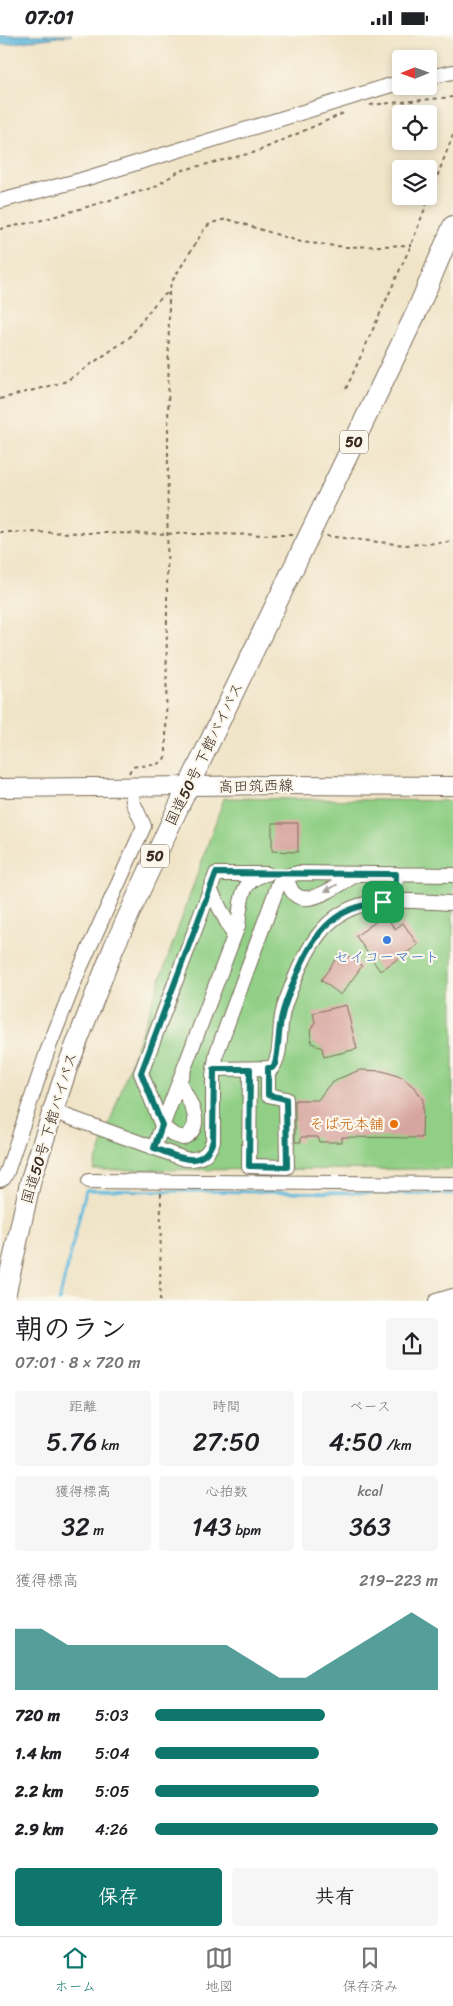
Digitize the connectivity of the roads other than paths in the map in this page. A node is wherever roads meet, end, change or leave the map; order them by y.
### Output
1 (453, 72) edge
2 (438, 75) edge
3 (392, 85) edge
4 (0, 201) edge
5 (453, 226) edge
6 (453, 786) edge
7 (129, 787) junction
8 (188, 787) junction
9 (0, 788) edge
10 (358, 873) junction
11 (266, 874) junction
12 (292, 874) junction
13 (396, 874) junction
14 (453, 875) edge
15 (210, 889) junction
16 (395, 902) junction
17 (453, 903) edge
18 (234, 936) junction
19 (268, 1068) junction
20 (214, 1069) junction
21 (250, 1069) junction
22 (179, 1082) junction
23 (52, 1111) junction
24 (162, 1125) junction
25 (154, 1148) junction
26 (0, 1180) edge
27 (89, 1181) dead end
28 (453, 1184) edge
29 (453, 1296) edge
30 (4, 1301) edge
31 (436, 1301) edge

1 - 2 street
3 - 4 street
5 - 8 highway, 国道50号 下館バイパス / 50
6 - 8 main road, 高田筑西線
7 - 8 main road, 高田筑西線
7 - 9 main road, 高田筑西線
7 - 26 street
8 - 23 highway, 国道50号 下館バイパス / 50
10 - 12 street
10 -> 12 street
10 - 13 street
11 - 12 street
11 - 15 street
11 - 18 street
12 - 20 street
13 - 14 street
13 - 16 street
15 - 18 street
15 - 24 street
16 - 17 street
16 - 19 street
18 - 22 street
19 - 21 street
19 - 21 street
20 - 21 street
20 - 25 street
22 - 24 street
22 - 24 street
23 - 25 street
23 - 30 highway, 国道50号 下館バイパス / 50
24 - 25 street
27 - 28 street
29 - 31 street

